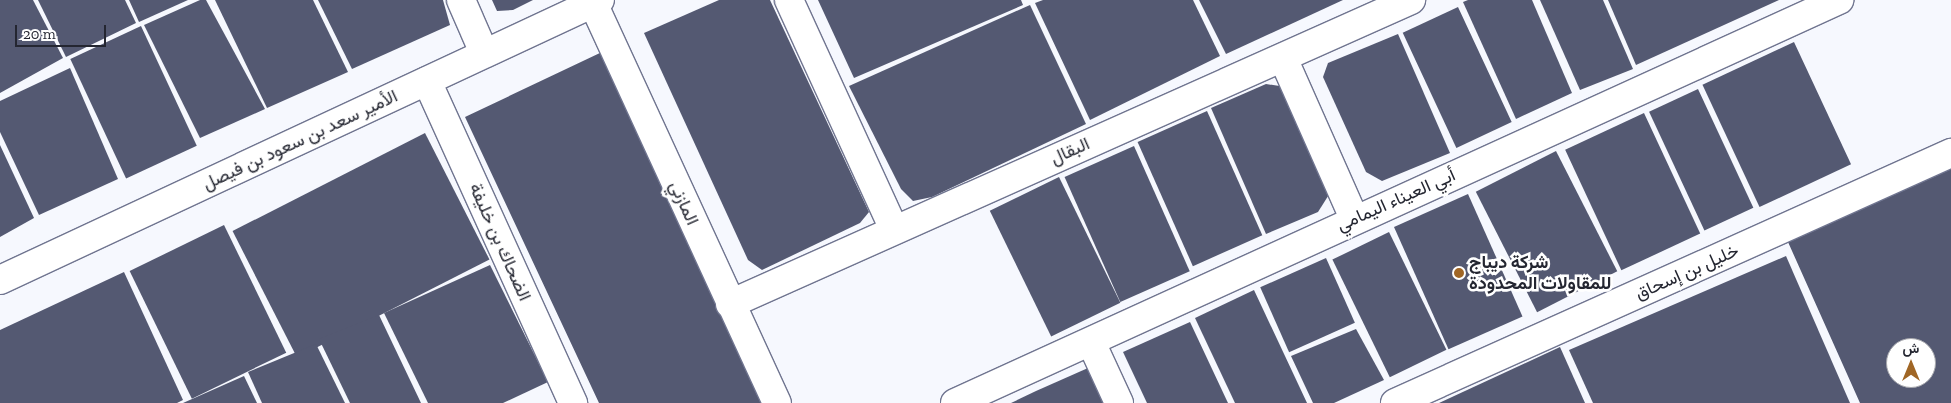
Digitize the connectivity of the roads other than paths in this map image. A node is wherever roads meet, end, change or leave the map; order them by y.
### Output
1 (461, 0) edge
2 (789, 0) edge
3 (1411, 0) edge
4 (1839, 0) edge
5 (596, 2) edge
6 (484, 52) junction
7 (1283, 58) junction
8 (426, 81) junction
9 (1951, 153) edge
10 (1354, 218) junction
11 (894, 229) junction
12 (0, 280) edge
13 (730, 304) junction
14 (1091, 342) junction
15 (570, 402) edge
16 (777, 403) edge
17 (955, 403) edge
18 (1119, 403) edge
19 (1395, 403) edge

1 - 6 street
2 - 11 street
3 - 7 street, البقال
4 - 10 street, أبي العيناء اليمامي
5 - 6 street, الأمير سعد بن سعود بن فيصل
5 - 13 street, المازني
6 - 8 street, الأمير سعد بن سعود بن فيصل
7 - 10 street
7 - 11 street, البقال
8 - 12 street, الأمير سعد بن سعود بن فيصل
8 - 15 street, الضحاك بن خليفة
9 - 19 street, خليل بن إسحاق
10 - 14 street, أبي العيناء اليمامي
11 - 13 street, البقال
13 - 16 street, المازني
14 - 17 street, أبي العيناء اليمامي
14 - 18 street

